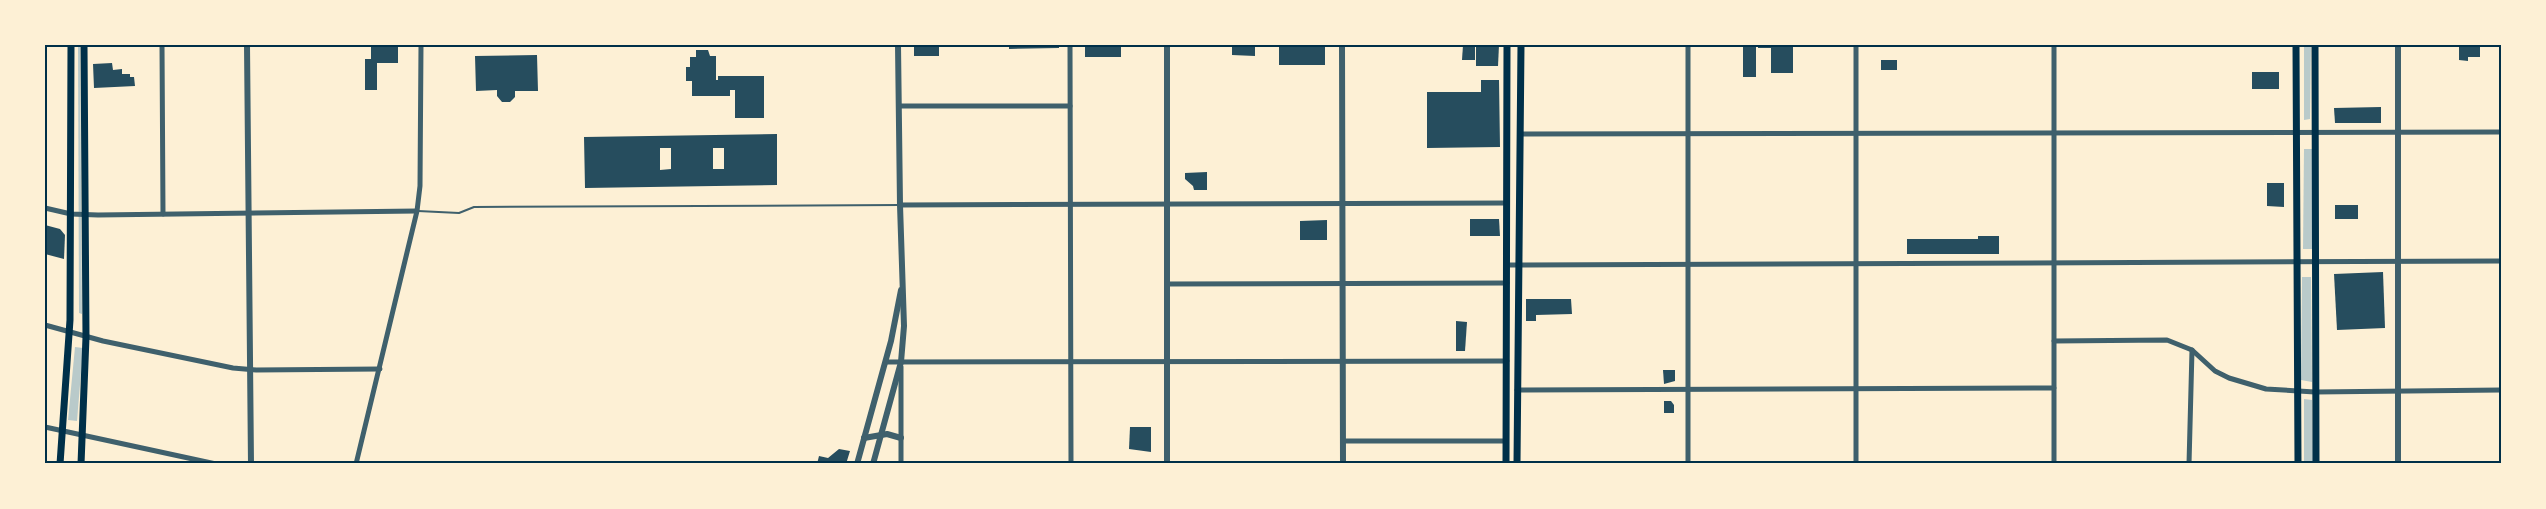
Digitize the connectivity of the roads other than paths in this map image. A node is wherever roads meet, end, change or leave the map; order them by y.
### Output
1 (71, 45) edge
2 (84, 45) edge
3 (162, 45) edge
4 (247, 45) edge
5 (421, 45) edge
6 (898, 45) edge
7 (1070, 45) edge
8 (1167, 45) edge
9 (1342, 45) edge
10 (1507, 45) edge
11 (1521, 45) edge
12 (1688, 45) edge
13 (1856, 45) edge
14 (2054, 45) edge
15 (2296, 45) edge
16 (2315, 45) edge
17 (2398, 45) edge
18 (899, 106) junction
19 (1070, 106) junction
20 (2297, 132) junction
21 (2314, 132) junction
22 (2398, 132) junction
23 (2501, 132) edge
24 (1856, 133) junction
25 (2054, 133) junction
26 (1520, 134) junction
27 (1688, 134) junction
28 (1343, 203) junction
29 (1507, 203) junction
30 (1070, 204) junction
31 (1167, 204) junction
32 (900, 205) junction
33 (45, 208) edge
34 (417, 211) junction
35 (249, 212) junction
36 (71, 214) junction
37 (85, 214) junction
38 (163, 214) junction
39 (2501, 261) edge
40 (2296, 262) junction
41 (2314, 262) junction
42 (2398, 262) junction
43 (2054, 263) junction
44 (1688, 264) junction
45 (1856, 264) junction
46 (1507, 265) junction
47 (1519, 265) junction
48 (902, 283) junction
49 (1167, 284) junction
50 (1343, 284) junction
51 (1507, 284) junction
52 (45, 326) edge
53 (70, 333) junction
54 (86, 337) junction
55 (2054, 341) junction
56 (2192, 350) junction
57 (1507, 361) junction
58 (886, 362) junction
59 (902, 362) junction
60 (1070, 362) junction
61 (1166, 362) junction
62 (1343, 362) junction
63 (380, 369) junction
64 (250, 370) junction
65 (2054, 388) junction
66 (1688, 389) junction
67 (1856, 389) junction
68 (1517, 390) junction
69 (2501, 390) edge
70 (2297, 391) junction
71 (2398, 391) junction
72 (2315, 392) junction
73 (45, 427) edge
74 (63, 432) junction
75 (881, 434) junction
76 (83, 436) junction
77 (864, 438) junction
78 (901, 438) junction
79 (1343, 441) junction
80 (1506, 441) junction
81 (60, 464) edge
82 (81, 464) edge
83 (216, 464) edge
84 (251, 464) edge
85 (356, 464) edge
86 (857, 464) edge
87 (873, 464) edge
88 (901, 464) edge
89 (1071, 464) edge
90 (1167, 464) edge
91 (1343, 464) edge
92 (1506, 464) edge
93 (1517, 464) edge
94 (1688, 464) edge
95 (1856, 464) edge
96 (2054, 464) edge
97 (2189, 464) edge
98 (2298, 464) edge
99 (2316, 464) edge
100 (2398, 464) edge

1 - 36 main road
2 - 37 main road
3 - 38 street
4 - 35 street
5 - 34 street
6 - 18 street
7 - 19 street
8 - 31 street
9 - 28 street
10 - 29 main road
11 - 26 main road
12 - 27 street
13 - 24 street
14 - 25 street
15 - 20 main road
16 - 21 main road
17 - 22 street
18 - 19 street
18 - 32 street
19 - 30 street
20 - 21 street
20 - 25 street
20 - 40 main road
21 - 22 street
21 - 41 main road
22 - 23 street
22 - 42 street
24 - 25 street
24 - 27 street
24 - 45 street
25 - 43 street
26 - 27 street
26 - 47 main road
27 - 44 street
28 - 29 street
28 - 31 street
28 - 50 street
29 - 46 main road
30 - 31 street
30 - 32 street
30 - 60 street
31 - 49 street
32 - 34 lane
32 - 48 street
33 - 36 street
34 - 35 street
34 - 63 street
35 - 38 street
35 - 64 street
36 - 37 street
36 - 53 main road
37 - 38 street
37 - 54 main road
39 - 42 street
40 - 41 street
40 - 43 street
40 - 70 main road
41 - 42 street
41 - 72 main road
42 - 71 street
43 - 45 street
43 - 55 street
44 - 45 street
44 - 47 street
44 - 66 street
45 - 67 street
46 - 47 street
46 - 51 main road
47 - 68 main road
48 - 58 street
48 - 59 street
49 - 50 street
49 - 61 street
50 - 51 street
50 - 62 street
51 - 57 main road
52 - 53 street
53 - 54 street
53 - 74 main road
54 - 64 street
54 - 76 main road
55 - 56 street
55 - 65 street
56 - 70 street
56 - 97 street
57 - 62 street
57 - 80 main road
58 - 59 street
58 - 77 street
59 - 60 street
59 - 75 street
59 - 78 street
60 - 61 street
60 - 89 street
61 - 62 street
61 - 90 street
62 - 79 street
63 - 64 street
63 - 85 street
64 - 84 street
65 - 67 street
65 - 96 street
66 - 67 street
66 - 68 street
66 - 94 street
67 - 95 street
68 - 93 main road
69 - 71 street
70 - 72 street
70 - 98 main road
71 - 72 street
71 - 100 street
72 - 99 main road
73 - 74 street
74 - 76 street
74 - 81 main road
75 - 77 street
75 - 78 street
75 - 87 street
76 - 82 main road
76 - 83 street
77 - 86 street
78 - 88 street
79 - 80 street
79 - 91 street
80 - 92 main road

